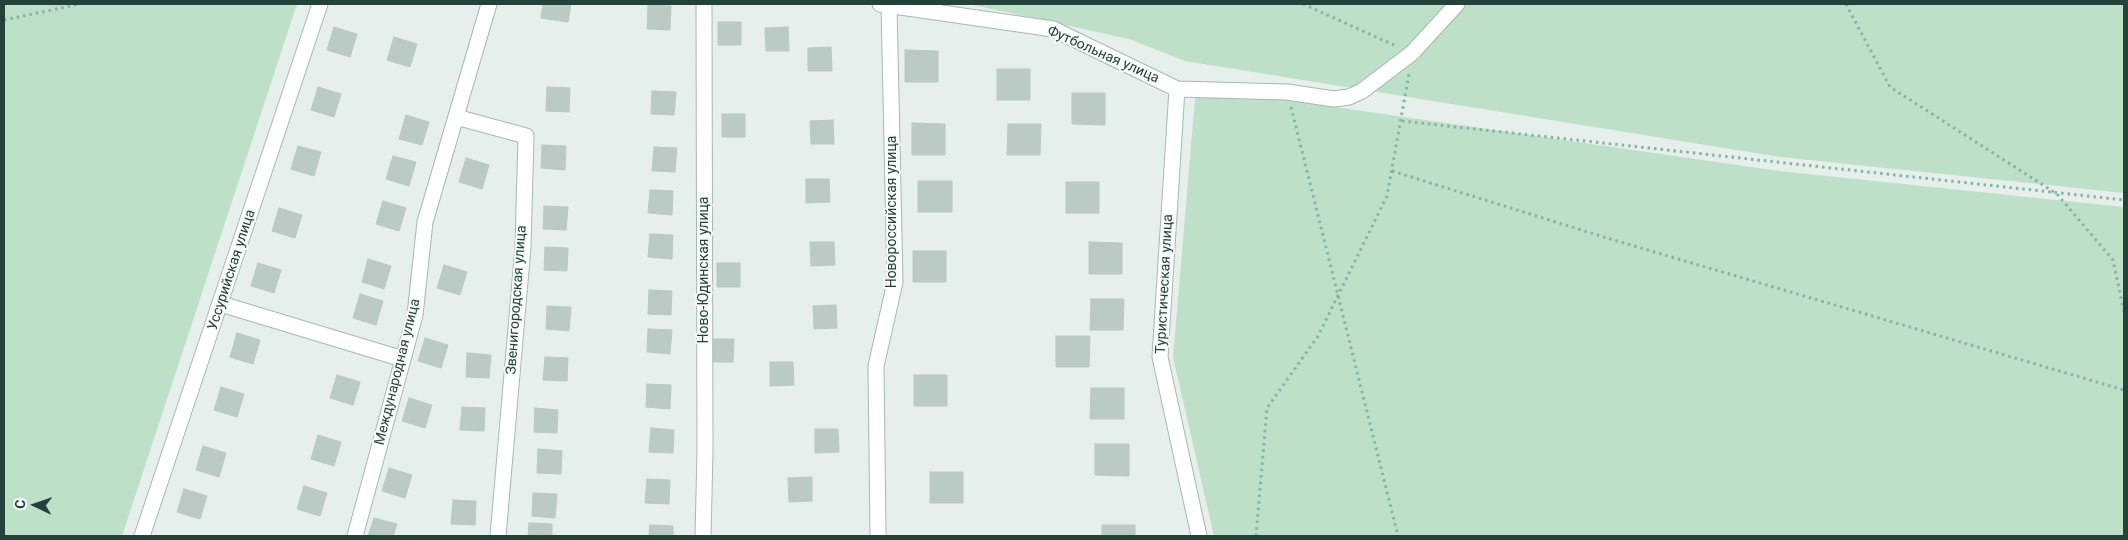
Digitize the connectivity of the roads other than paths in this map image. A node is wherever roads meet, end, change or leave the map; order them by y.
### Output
1 (320, 4) edge
2 (489, 4) edge
3 (704, 4) edge
4 (884, 4) edge
5 (1457, 4) edge
6 (1177, 89) junction
7 (456, 117) junction
8 (221, 304) junction
9 (403, 359) junction
10 (142, 536) edge
11 (354, 536) edge
12 (498, 536) edge
13 (703, 536) edge
14 (878, 536) edge
15 (1199, 536) edge

1 - 8 street, Уссурийская улица
2 - 7 street, Международная улица
3 - 13 street, Ново-Юдинская улица
4 - 6 street, Футбольная улица
4 - 14 street, Новороссийская улица
5 - 6 street
6 - 15 street, Туристическая улица
7 - 9 street, Международная улица
7 - 12 street, Звенигородская улица
8 - 9 street
8 - 10 street, Уссурийская улица
9 - 11 street, Международная улица

